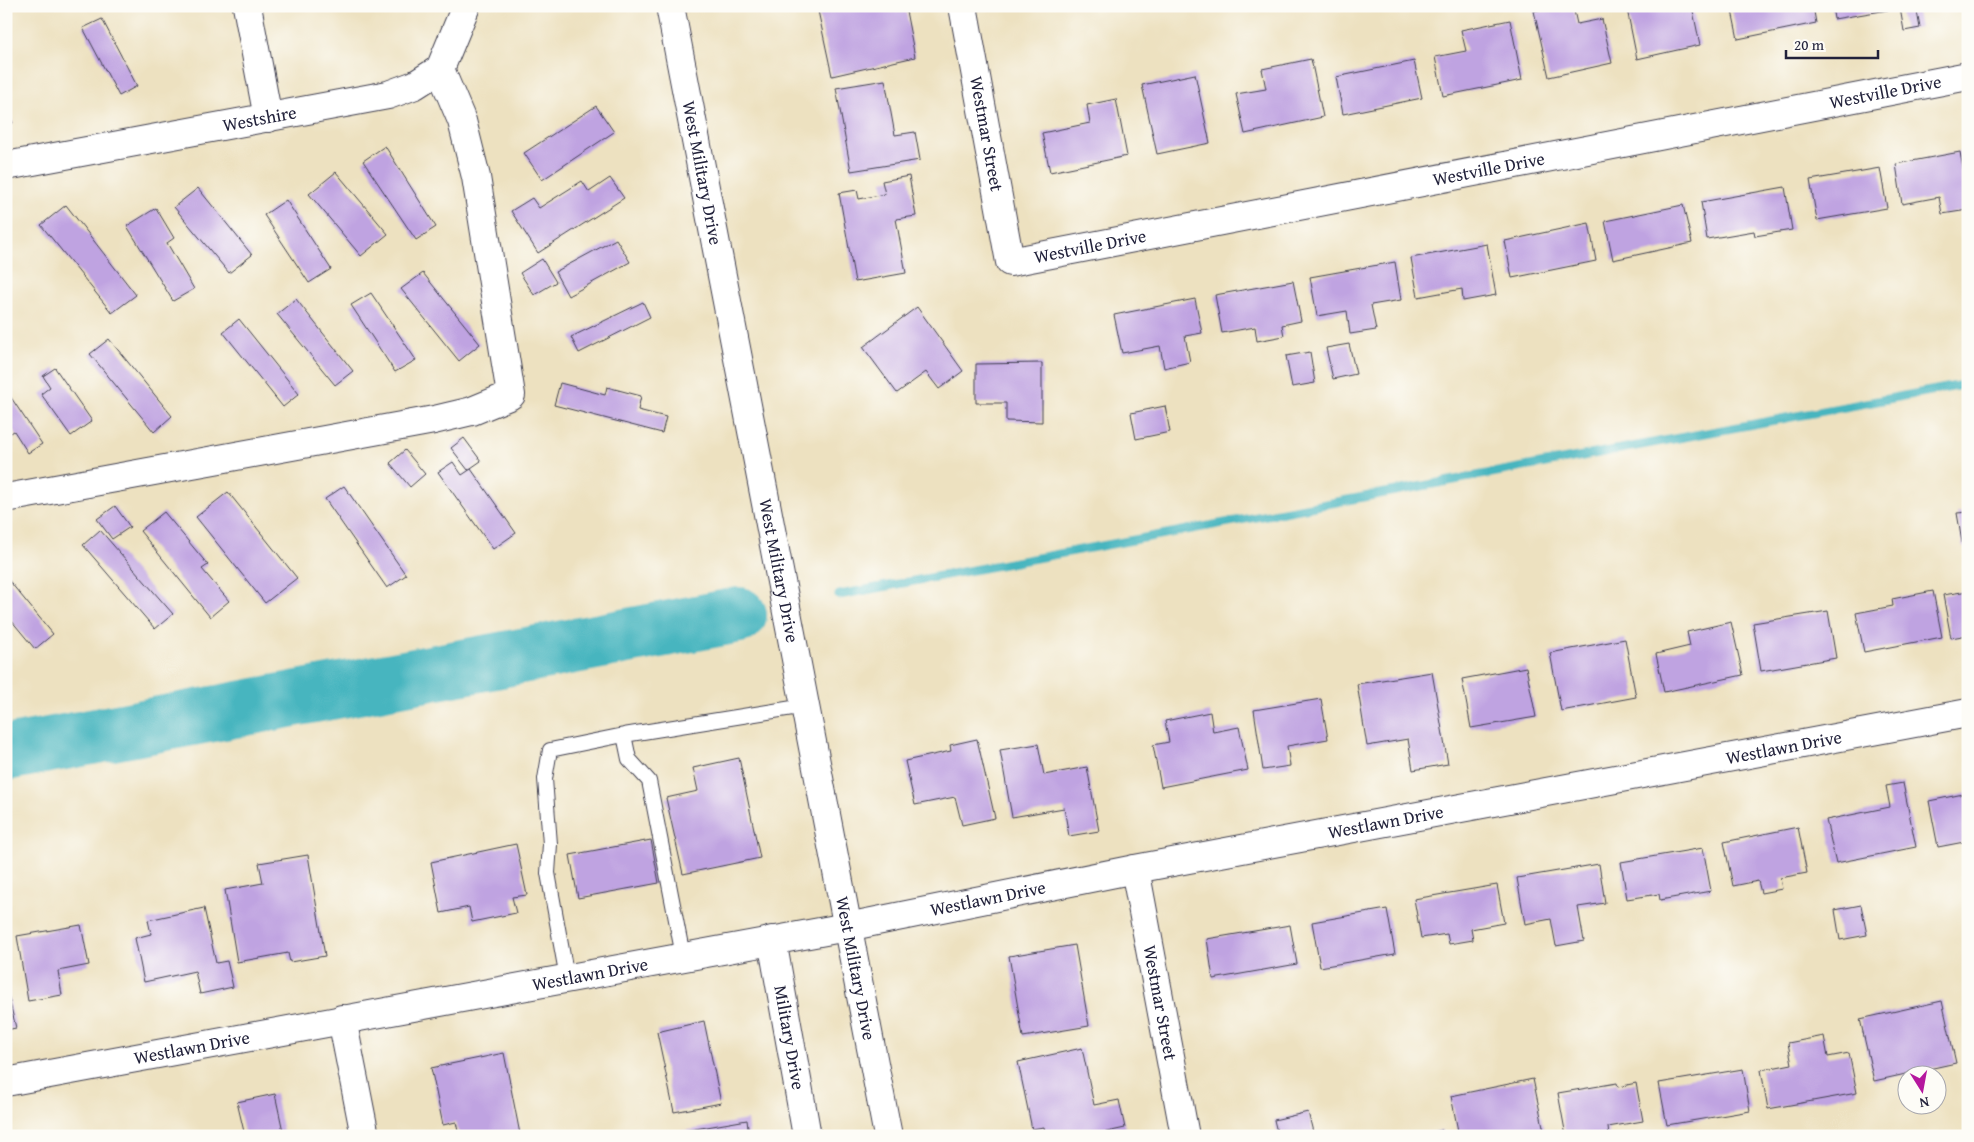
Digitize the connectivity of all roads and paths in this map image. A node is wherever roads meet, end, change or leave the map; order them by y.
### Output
1 (247, 6) edge
2 (466, 6) edge
3 (670, 6) edge
4 (963, 6) edge
5 (440, 69) junction
6 (1968, 76) edge
7 (268, 118) junction
8 (6, 166) edge
9 (1010, 262) joint
10 (6, 498) edge
11 (805, 706) junction
12 (1968, 713) edge
13 (624, 735) junction
14 (1135, 869) junction
15 (847, 927) junction
16 (772, 940) junction
17 (683, 956) junction
18 (568, 978) junction
19 (342, 1019) junction
20 (6, 1082) edge
21 (365, 1136) edge
22 (807, 1136) edge
23 (888, 1136) edge
24 (1184, 1136) edge

1 - 7 street
2 - 5 street
3 - 11 street, West Military Drive
4 - 9 street, Westmar Street
5 - 7 street, Westshire
5 - 10 street
6 - 9 street, Westville Drive
7 - 8 street, Westshire
11 - 13 lane
11 - 15 street, West Military Drive
12 - 14 street, Westlawn Drive
13 - 17 lane
13 - 18 lane
14 - 15 street, Westlawn Drive
14 - 24 street, Westmar Street
15 - 16 street, Westlawn Drive
15 - 23 street, West Military Drive
16 - 17 street, Westlawn Drive
16 - 22 street, Military Drive
17 - 18 street, Westlawn Drive
18 - 19 street, Westlawn Drive
19 - 20 street, Westlawn Drive
19 - 21 street

